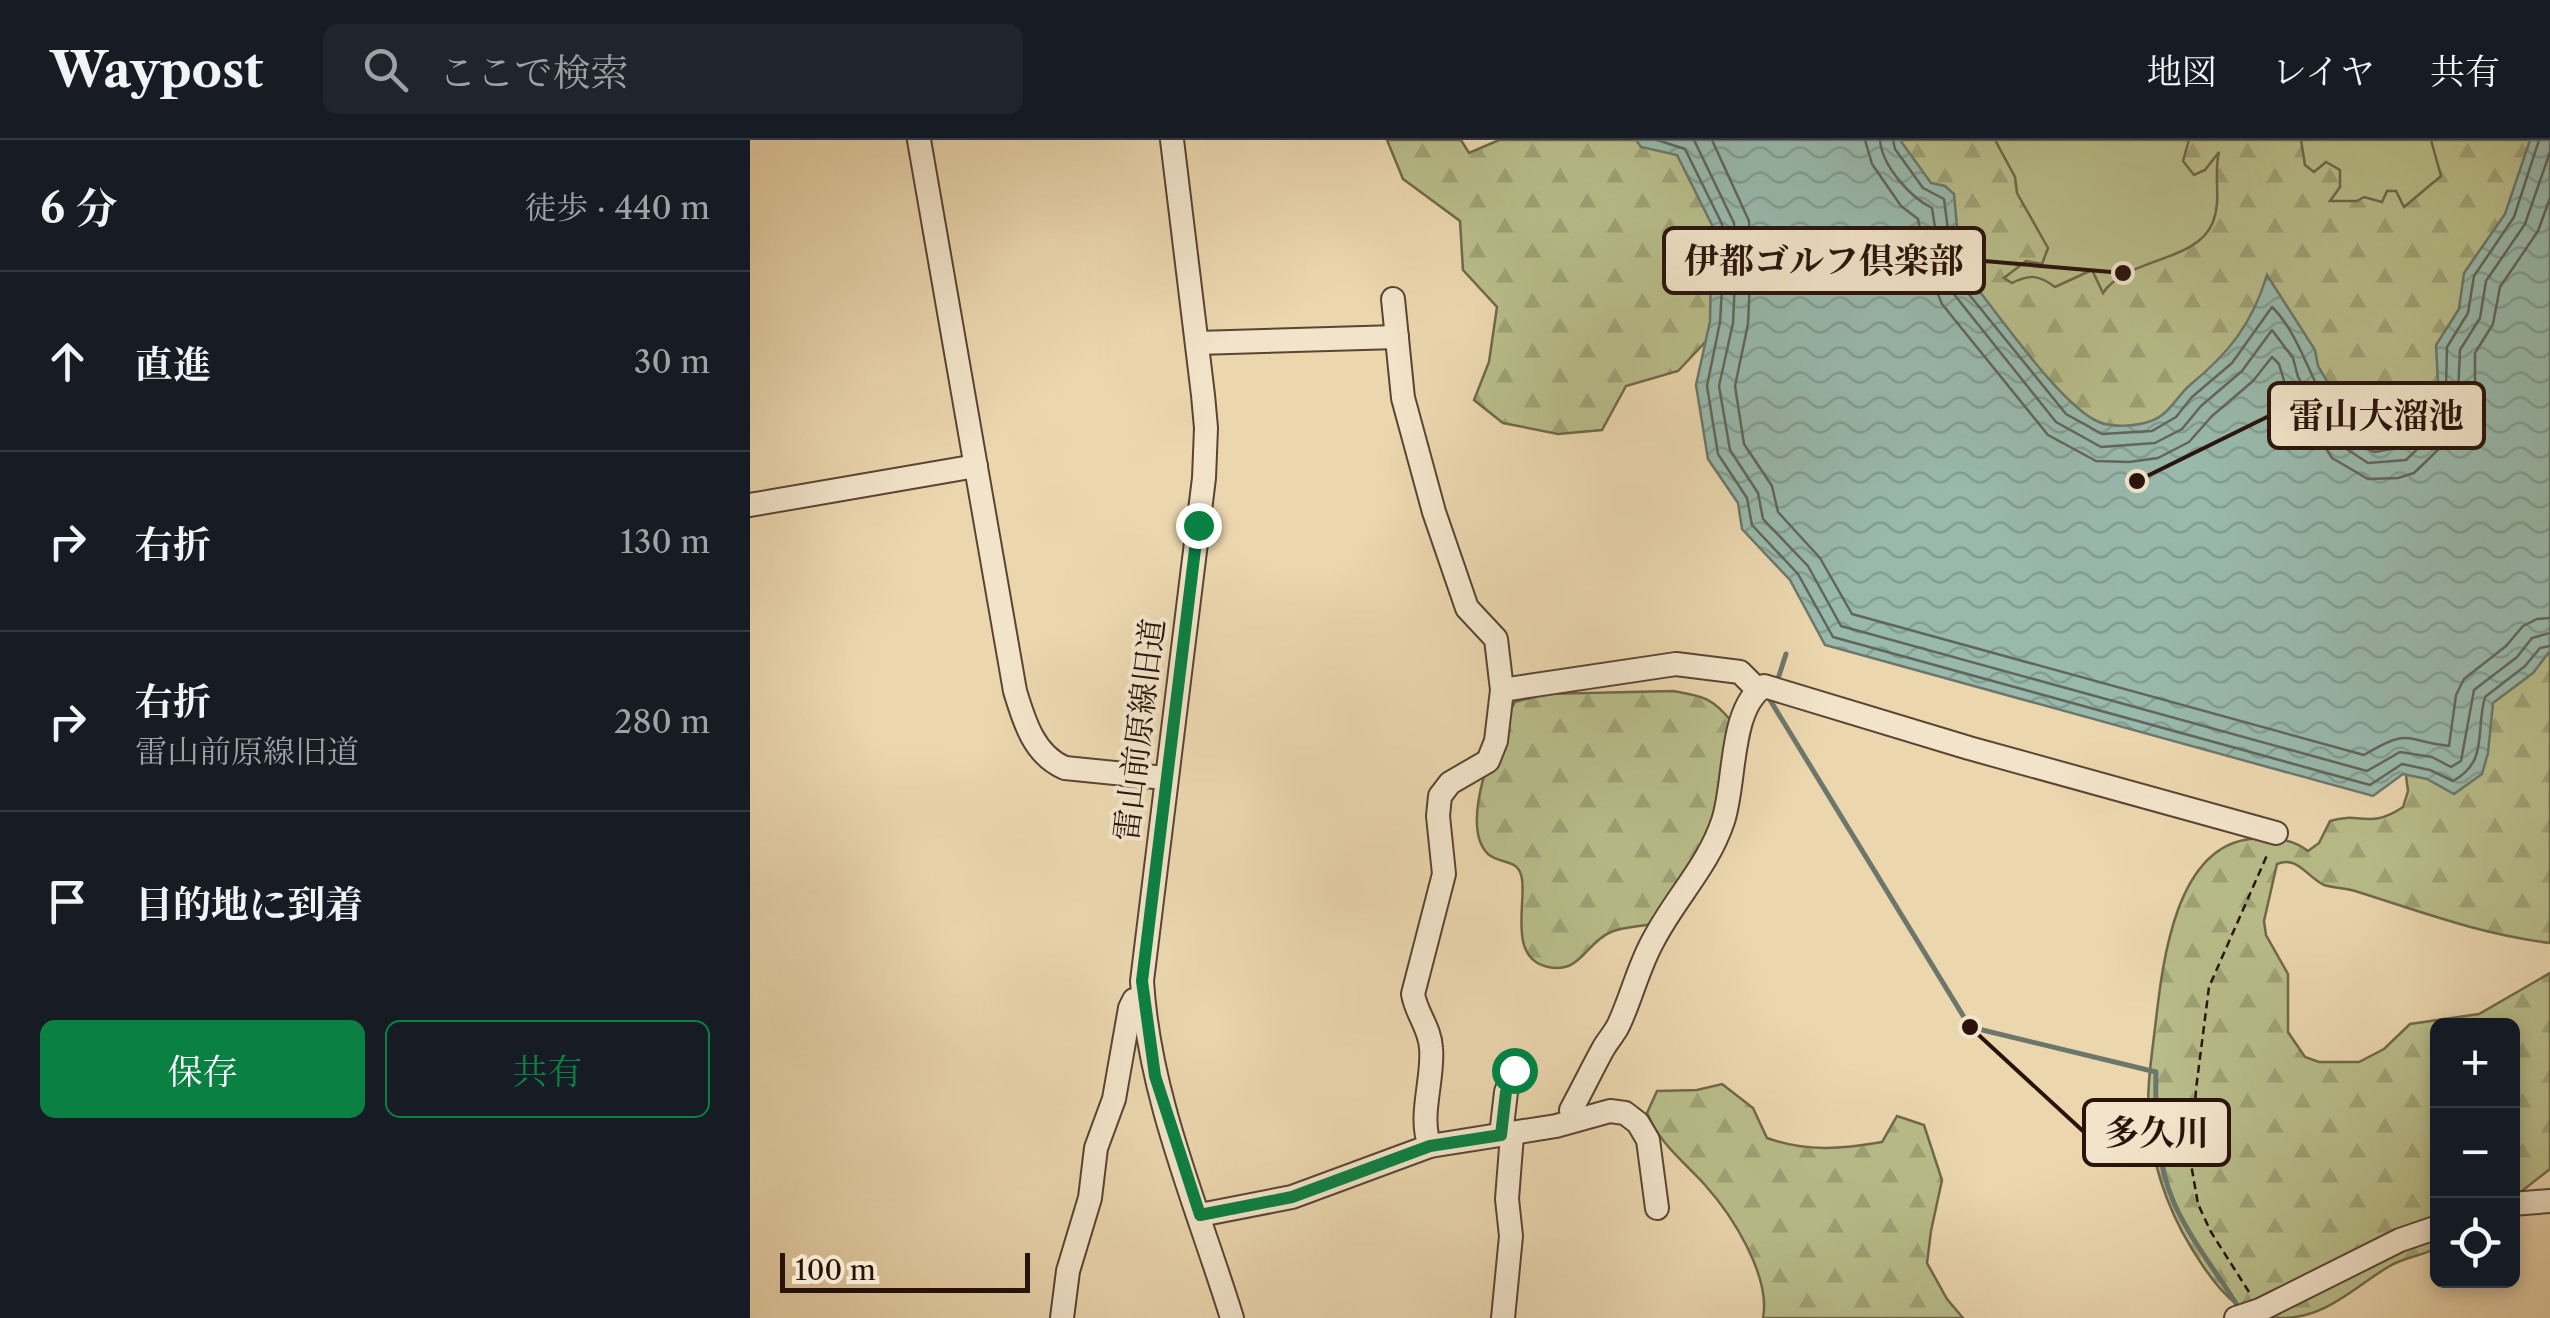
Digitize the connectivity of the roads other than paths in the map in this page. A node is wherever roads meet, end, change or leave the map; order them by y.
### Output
1 (919, 140) edge
2 (1172, 140) edge
3 (1393, 299) dead end
4 (1397, 337) junction
5 (1196, 344) junction
6 (976, 466) junction
7 (750, 505) edge
8 (1768, 689) junction
9 (1502, 690) junction
10 (1165, 778) junction
11 (2276, 833) road end
12 (1144, 1000) junction
13 (1514, 1070) dead end
14 (1574, 1120) junction
15 (1506, 1135) junction
16 (1430, 1146) junction
17 (2550, 1201) edge
18 (2520, 1203) edge
19 (1656, 1208) dead end
20 (1200, 1215) junction
21 (2430, 1231) edge
22 (1062, 1318) edge
23 (1232, 1318) edge
24 (1503, 1318) edge
25 (2236, 1318) edge

1 - 6 street
2 - 5 street, 雷山前原線旧道
3 - 4 street
4 - 5 street
4 - 9 street
5 - 10 street, 雷山前原線旧道
6 - 7 street
6 - 10 street
8 - 9 street
8 - 11 street
8 - 14 street
9 - 16 street
10 - 12 street, 雷山前原線旧道
12 - 20 street, 雷山前原線旧道
12 - 22 street
13 - 15 street
14 - 15 street
14 - 19 street
15 - 16 street
15 - 24 street
16 - 20 street
17 - 18 street
20 - 23 street, 雷山前原線旧道
21 - 25 street

